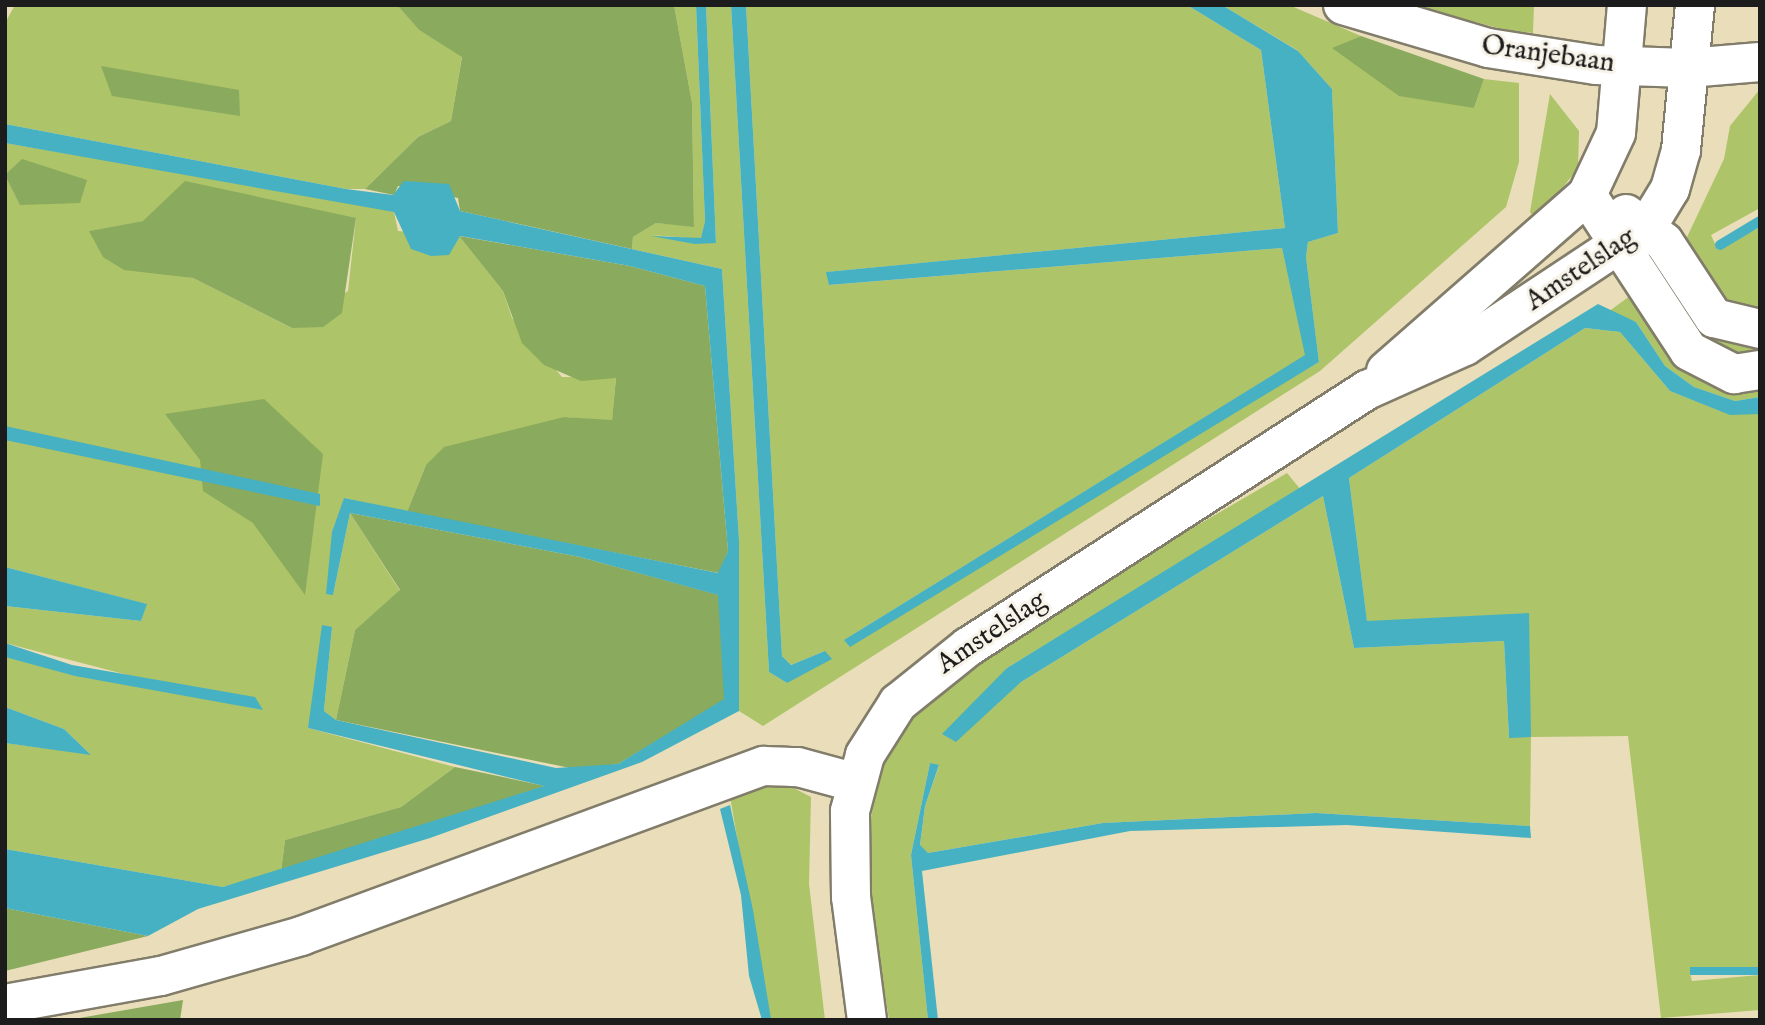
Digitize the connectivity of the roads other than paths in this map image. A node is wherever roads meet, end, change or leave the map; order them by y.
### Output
1 (1343, 5) edge
2 (1627, 5) edge
3 (1695, 5) edge
4 (1760, 62) edge
5 (1623, 66) junction
6 (1688, 68) junction
7 (1587, 195) junction
8 (1634, 237) junction
9 (1760, 328) edge
10 (1760, 370) edge
11 (1367, 390) junction
12 (857, 783) junction
13 (5, 1004) edge
14 (867, 1020) edge

1 - 5 street, Oranjebaan
2 - 5 street, Amstelslag
3 - 6 street, Amstelslag
4 - 6 street, Oranjebaan
5 - 6 street, Oranjebaan
5 - 7 street, Amstelslag
6 - 8 street, Amstelslag
7 - 8 street
7 - 11 street, Amstelslag
8 - 9 street
8 - 10 street
8 - 11 street, Amstelslag
11 - 12 street, Amstelslag
12 - 13 street
12 - 14 street, Amstelslag

